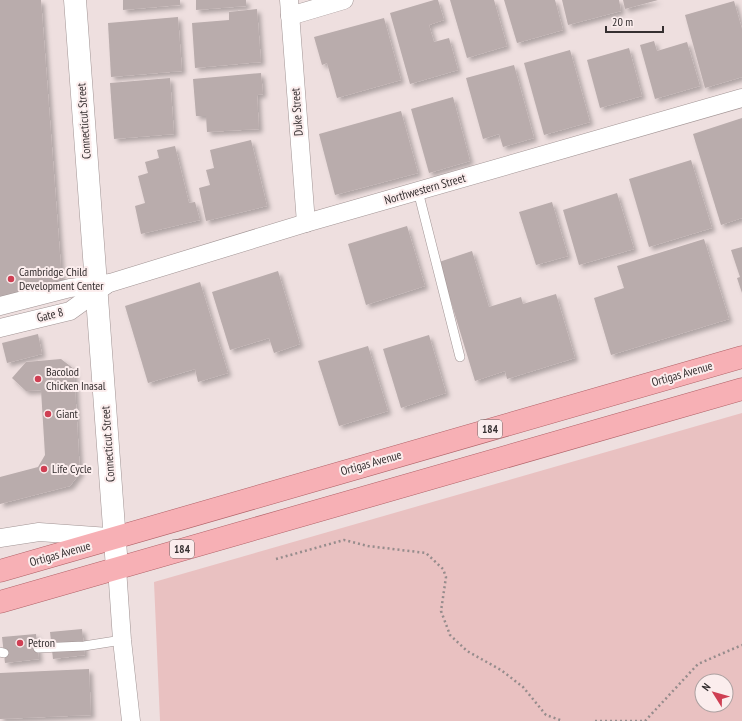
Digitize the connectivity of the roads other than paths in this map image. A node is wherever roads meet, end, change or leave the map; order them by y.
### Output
1 (76, 0) edge
2 (344, 0) edge
3 (290, 8) edge
4 (742, 98) edge
5 (418, 191) junction
6 (306, 223) junction
7 (101, 286) junction
8 (0, 306) edge
9 (0, 328) edge
10 (460, 357) dead end
11 (742, 357) edge
12 (742, 389) edge
13 (0, 538) edge
14 (116, 538) junction
15 (117, 568) junction
16 (0, 571) edge
17 (0, 602) edge
18 (122, 640) junction
19 (38, 648) dead end
20 (131, 721) edge

1 - 7 street, Connecticut Street
2 - 3 street
3 - 6 street, Duke Street
4 - 5 street, Northwestern Street
5 - 6 street, Northwestern Street
5 - 10 lane
6 - 7 street, Northwestern Street
7 - 8 street, Gate 8
7 - 9 street, Gate 8
7 - 14 street, Connecticut Street
11 - 14 main road, Ortigas Avenue / 184
12 - 15 main road, 184
13 - 14 street
14 - 15 street, Connecticut Street
14 - 16 main road, Ortigas Avenue / 184
15 - 17 main road, 184
15 - 18 street, Connecticut Street
18 - 19 lane
18 - 20 street, Connecticut Street

